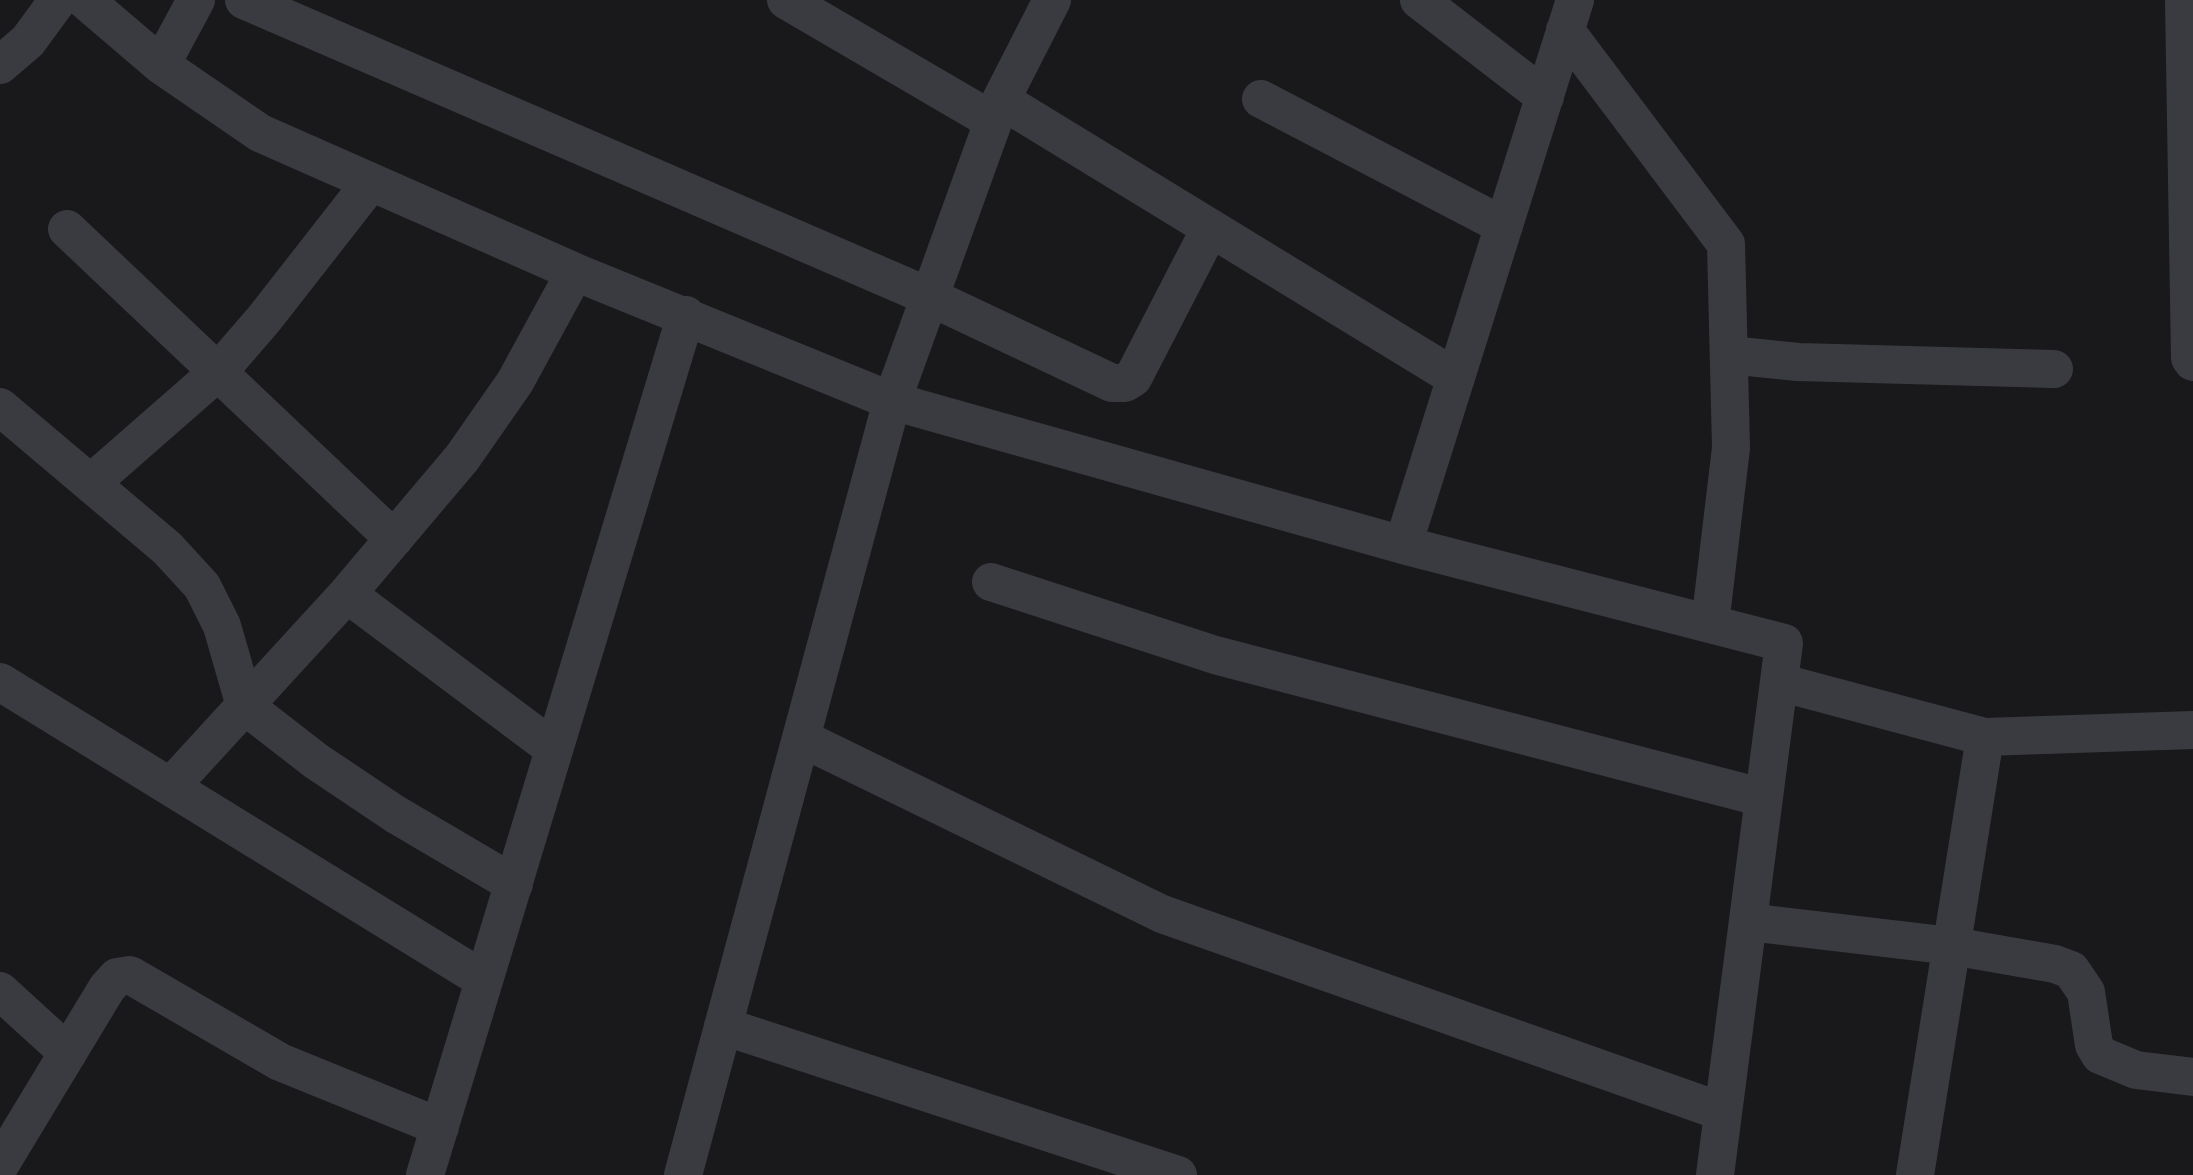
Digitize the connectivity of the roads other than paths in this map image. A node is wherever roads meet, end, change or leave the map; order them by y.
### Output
1 (58, 0) edge
2 (85, 0) edge
3 (196, 0) edge
4 (244, 0) edge
5 (786, 0) edge
6 (1052, 0) edge
7 (1419, 0) edge
8 (2187, 11) edge
9 (1570, 15) edge
10 (0, 65) edge
11 (161, 65) junction
12 (1545, 97) junction
13 (1261, 99) dead end
14 (997, 111) junction
15 (372, 182) junction
16 (1504, 226) junction
17 (67, 229) dead end
18 (1210, 229) junction
19 (575, 272) junction
20 (930, 297) junction
21 (686, 315) junction
22 (1729, 355) junction
23 (2193, 362) edge
24 (2054, 369) dead end
25 (219, 371) junction
26 (1456, 378) junction
27 (892, 401) junction
28 (0, 407) edge
29 (91, 483) junction
30 (394, 538) junction
31 (1404, 545) junction
32 (991, 582) dead end
33 (347, 594) junction
34 (1710, 624) junction
35 (0, 682) edge
36 (1779, 682) junction
37 (245, 706) junction
38 (2193, 730) edge
39 (1985, 737) junction
40 (801, 738) junction
41 (554, 749) junction
42 (172, 785) junction
43 (1764, 799) junction
44 (514, 884) junction
45 (1748, 922) junction
46 (1952, 946) junction
47 (484, 980) junction
48 (0, 991) edge
49 (723, 1026) junction
50 (68, 1053) junction
51 (2193, 1077) edge
52 (1723, 1112) junction
53 (440, 1127) junction
54 (0, 1165) edge
55 (0, 1172) edge
56 (5, 1175) edge
57 (425, 1175) edge
58 (683, 1175) edge
59 (1178, 1175) edge
60 (1715, 1175) edge
61 (1914, 1175) edge

1 - 10 street
2 - 11 street
3 - 11 street
4 - 20 street
5 - 14 street
6 - 14 street
7 - 12 street
8 - 23 street
9 - 12 street
9 - 22 street
11 - 15 street
12 - 16 street
13 - 16 street
14 - 18 street
14 - 20 street
15 - 19 street
15 - 25 street
16 - 26 street
17 - 25 street
18 - 20 street
18 - 26 street
19 - 21 street
19 - 30 street
20 - 27 street
21 - 27 street
21 - 41 street
22 - 24 street
22 - 34 street
25 - 29 street
25 - 30 street
26 - 31 street
27 - 31 street
27 - 40 street
28 - 29 street
29 - 37 street
30 - 33 street
31 - 34 street
32 - 43 street
33 - 37 street
33 - 41 street
34 - 36 street
35 - 42 street
36 - 39 street
36 - 43 street
37 - 42 street
37 - 44 street
38 - 39 street
39 - 46 street
40 - 49 street
40 - 52 street
41 - 44 street
42 - 47 street
43 - 45 street
44 - 47 street
45 - 46 street
45 - 52 street
46 - 51 street
46 - 61 street
47 - 53 street
48 - 50 street
49 - 58 street
49 - 59 street
50 - 53 street
50 - 54 street
52 - 60 street
53 - 57 street
55 - 56 street

